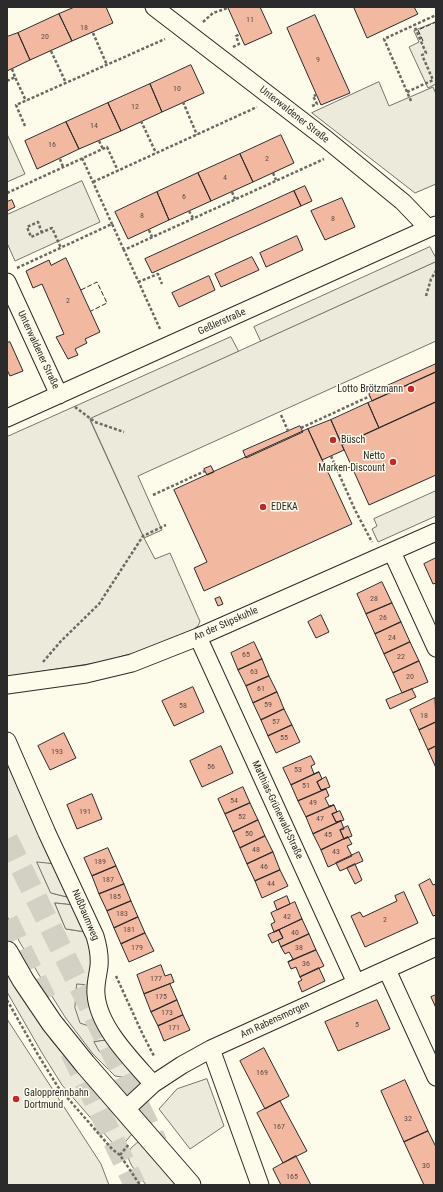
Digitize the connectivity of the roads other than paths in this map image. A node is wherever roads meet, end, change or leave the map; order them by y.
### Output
1 (154, 7) edge
2 (432, 227) edge
3 (11, 276) edge
4 (59, 395) junction
5 (7, 418) edge
6 (436, 532) edge
7 (392, 552) junction
8 (198, 637) junction
9 (436, 648) edge
10 (7, 685) edge
11 (7, 741) edge
12 (436, 947) edge
13 (7, 952) edge
14 (387, 970) junction
15 (356, 983) junction
16 (211, 1049) junction
17 (436, 1077) edge
18 (159, 1080) junction
19 (124, 1110) junction
20 (190, 1185) edge
21 (260, 1185) edge

1 - 2 street, Unterwaldener Straße
2 - 4 street, Geßlerstraße
3 - 4 street, Unterwaldener Straße
4 - 5 street, Geßlerstraße
6 - 7 street, An der Stipskuhle
7 - 8 street, An der Stipskuhle
7 - 9 street
8 - 10 street, An der Stipskuhle
8 - 15 street, Matthias-Grünewald-Straße
11 - 18 street, Nußbaumweg
12 - 14 street, Am Rabensmorgen
13 - 19 street
14 - 15 street, Am Rabensmorgen
14 - 17 street
15 - 16 street, Am Rabensmorgen
16 - 18 street, Am Rabensmorgen
16 - 21 street
18 - 19 street, Am Rabensmorgen
19 - 20 street

